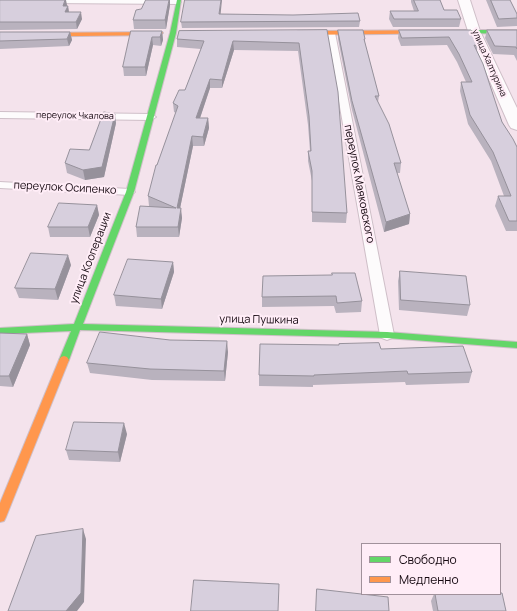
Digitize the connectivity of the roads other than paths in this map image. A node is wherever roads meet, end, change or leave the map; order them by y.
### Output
1 (464, 0) edge
2 (43, 1) edge
3 (178, 1) edge
4 (474, 31) junction
5 (517, 32) edge
6 (177, 33) junction
7 (292, 33) edge
8 (331, 33) junction
9 (0, 34) edge
10 (0, 115) edge
11 (151, 117) junction
12 (517, 125) edge
13 (0, 185) edge
14 (130, 192) junction
15 (77, 327) junction
16 (0, 330) edge
17 (387, 335) junction
18 (517, 345) edge
19 (0, 517) edge

1 - 4 street, улица Халтурина
2 - 3 lane
3 - 6 street, улица Кооперации
4 - 5 street
4 - 8 street
4 - 12 street, улица Халтурина
6 - 9 street
6 - 11 street, улица Кооперации
7 - 8 street
8 - 17 lane, переулок Маяковского
10 - 11 lane, переулок Чкалова
11 - 14 street, улица Кооперации
13 - 14 lane, переулок Осипенко
14 - 15 street, улица Кооперации
15 - 16 street, улица Пушкина
15 - 17 street, улица Пушкина
15 - 19 street, улица Кооперации
17 - 18 street, улица Пушкина

